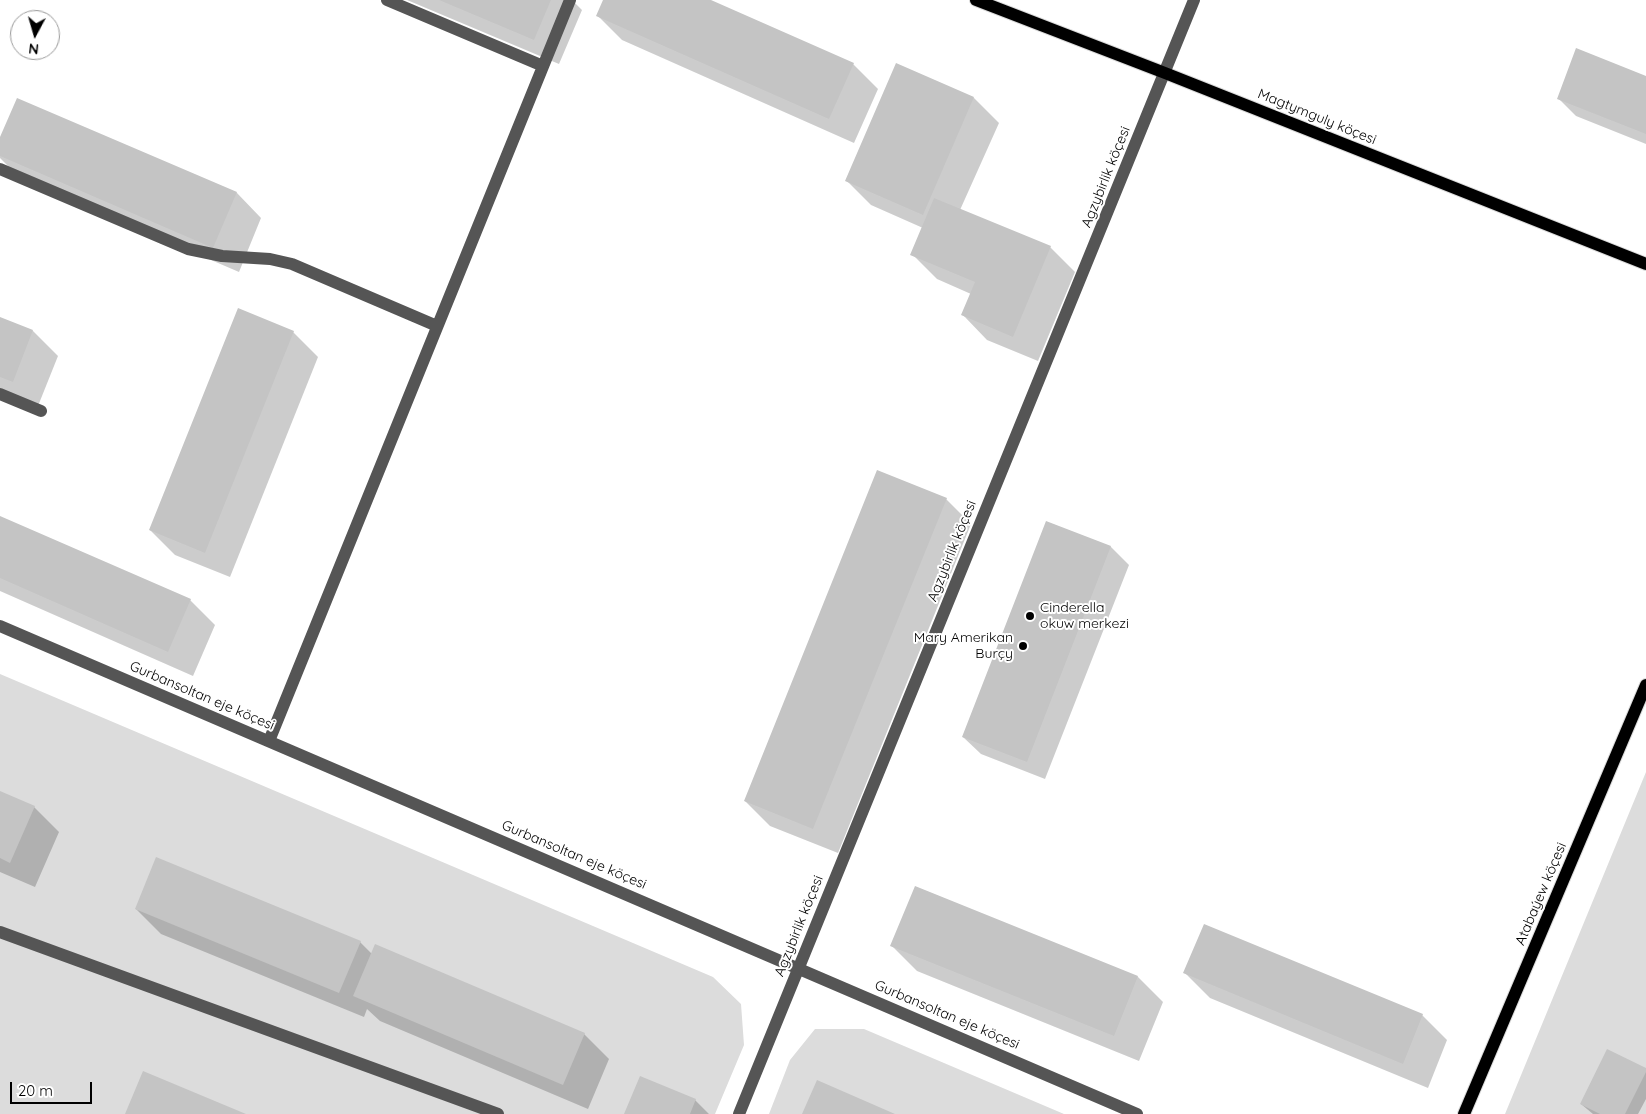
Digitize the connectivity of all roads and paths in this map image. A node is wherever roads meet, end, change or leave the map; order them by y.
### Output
1 (387, 0) edge
2 (570, 0) edge
3 (976, 0) edge
4 (1194, 0) edge
5 (543, 66) junction
6 (1165, 73) junction
7 (0, 169) edge
8 (1646, 264) edge
9 (437, 326) junction
10 (0, 394) edge
11 (41, 411) dead end
12 (0, 626) edge
13 (1646, 686) edge
14 (269, 741) junction
15 (0, 932) edge
16 (798, 967) junction
17 (498, 1114) edge
18 (739, 1114) edge
19 (1136, 1114) edge
20 (1464, 1114) edge

1 - 5 street
2 - 5 street
3 - 6 main road, Magtymguly köçesi
4 - 6 street, Agzybirlik köçesi
5 - 9 street
6 - 8 main road, Magtymguly köçesi
6 - 16 street, Agzybirlik köçesi
7 - 9 street
9 - 14 street
10 - 11 street
12 - 14 street, Gurbansoltan eje köçesi
13 - 20 main road, Atabaýew köçesi
14 - 16 street, Gurbansoltan eje köçesi
15 - 17 street
16 - 18 street, Agzybirlik köçesi
16 - 19 street, Gurbansoltan eje köçesi

